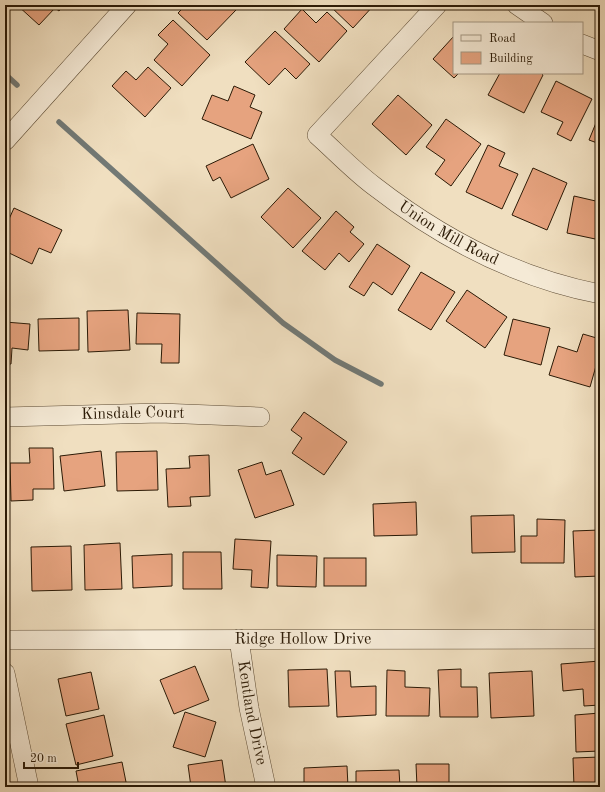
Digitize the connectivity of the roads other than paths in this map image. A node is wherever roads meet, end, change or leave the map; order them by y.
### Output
1 (127, 5) edge
2 (437, 5) edge
3 (517, 5) edge
4 (542, 22) edge
5 (583, 44) edge
6 (600, 51) edge
7 (5, 141) edge
8 (600, 294) edge
9 (5, 417) edge
10 (260, 417) dead end
11 (240, 639) junction
12 (5, 640) edge
13 (600, 640) edge
14 (5, 673) edge
15 (30, 787) edge
16 (266, 787) edge

1 - 7 street
2 - 8 street, Union Mill Road
3 - 4 street
5 - 6 street
9 - 10 street, Kinsdale Court
11 - 12 street, Ridge Hollow Drive
11 - 13 street, Ridge Hollow Drive
11 - 16 street, Kentland Drive
14 - 15 street

